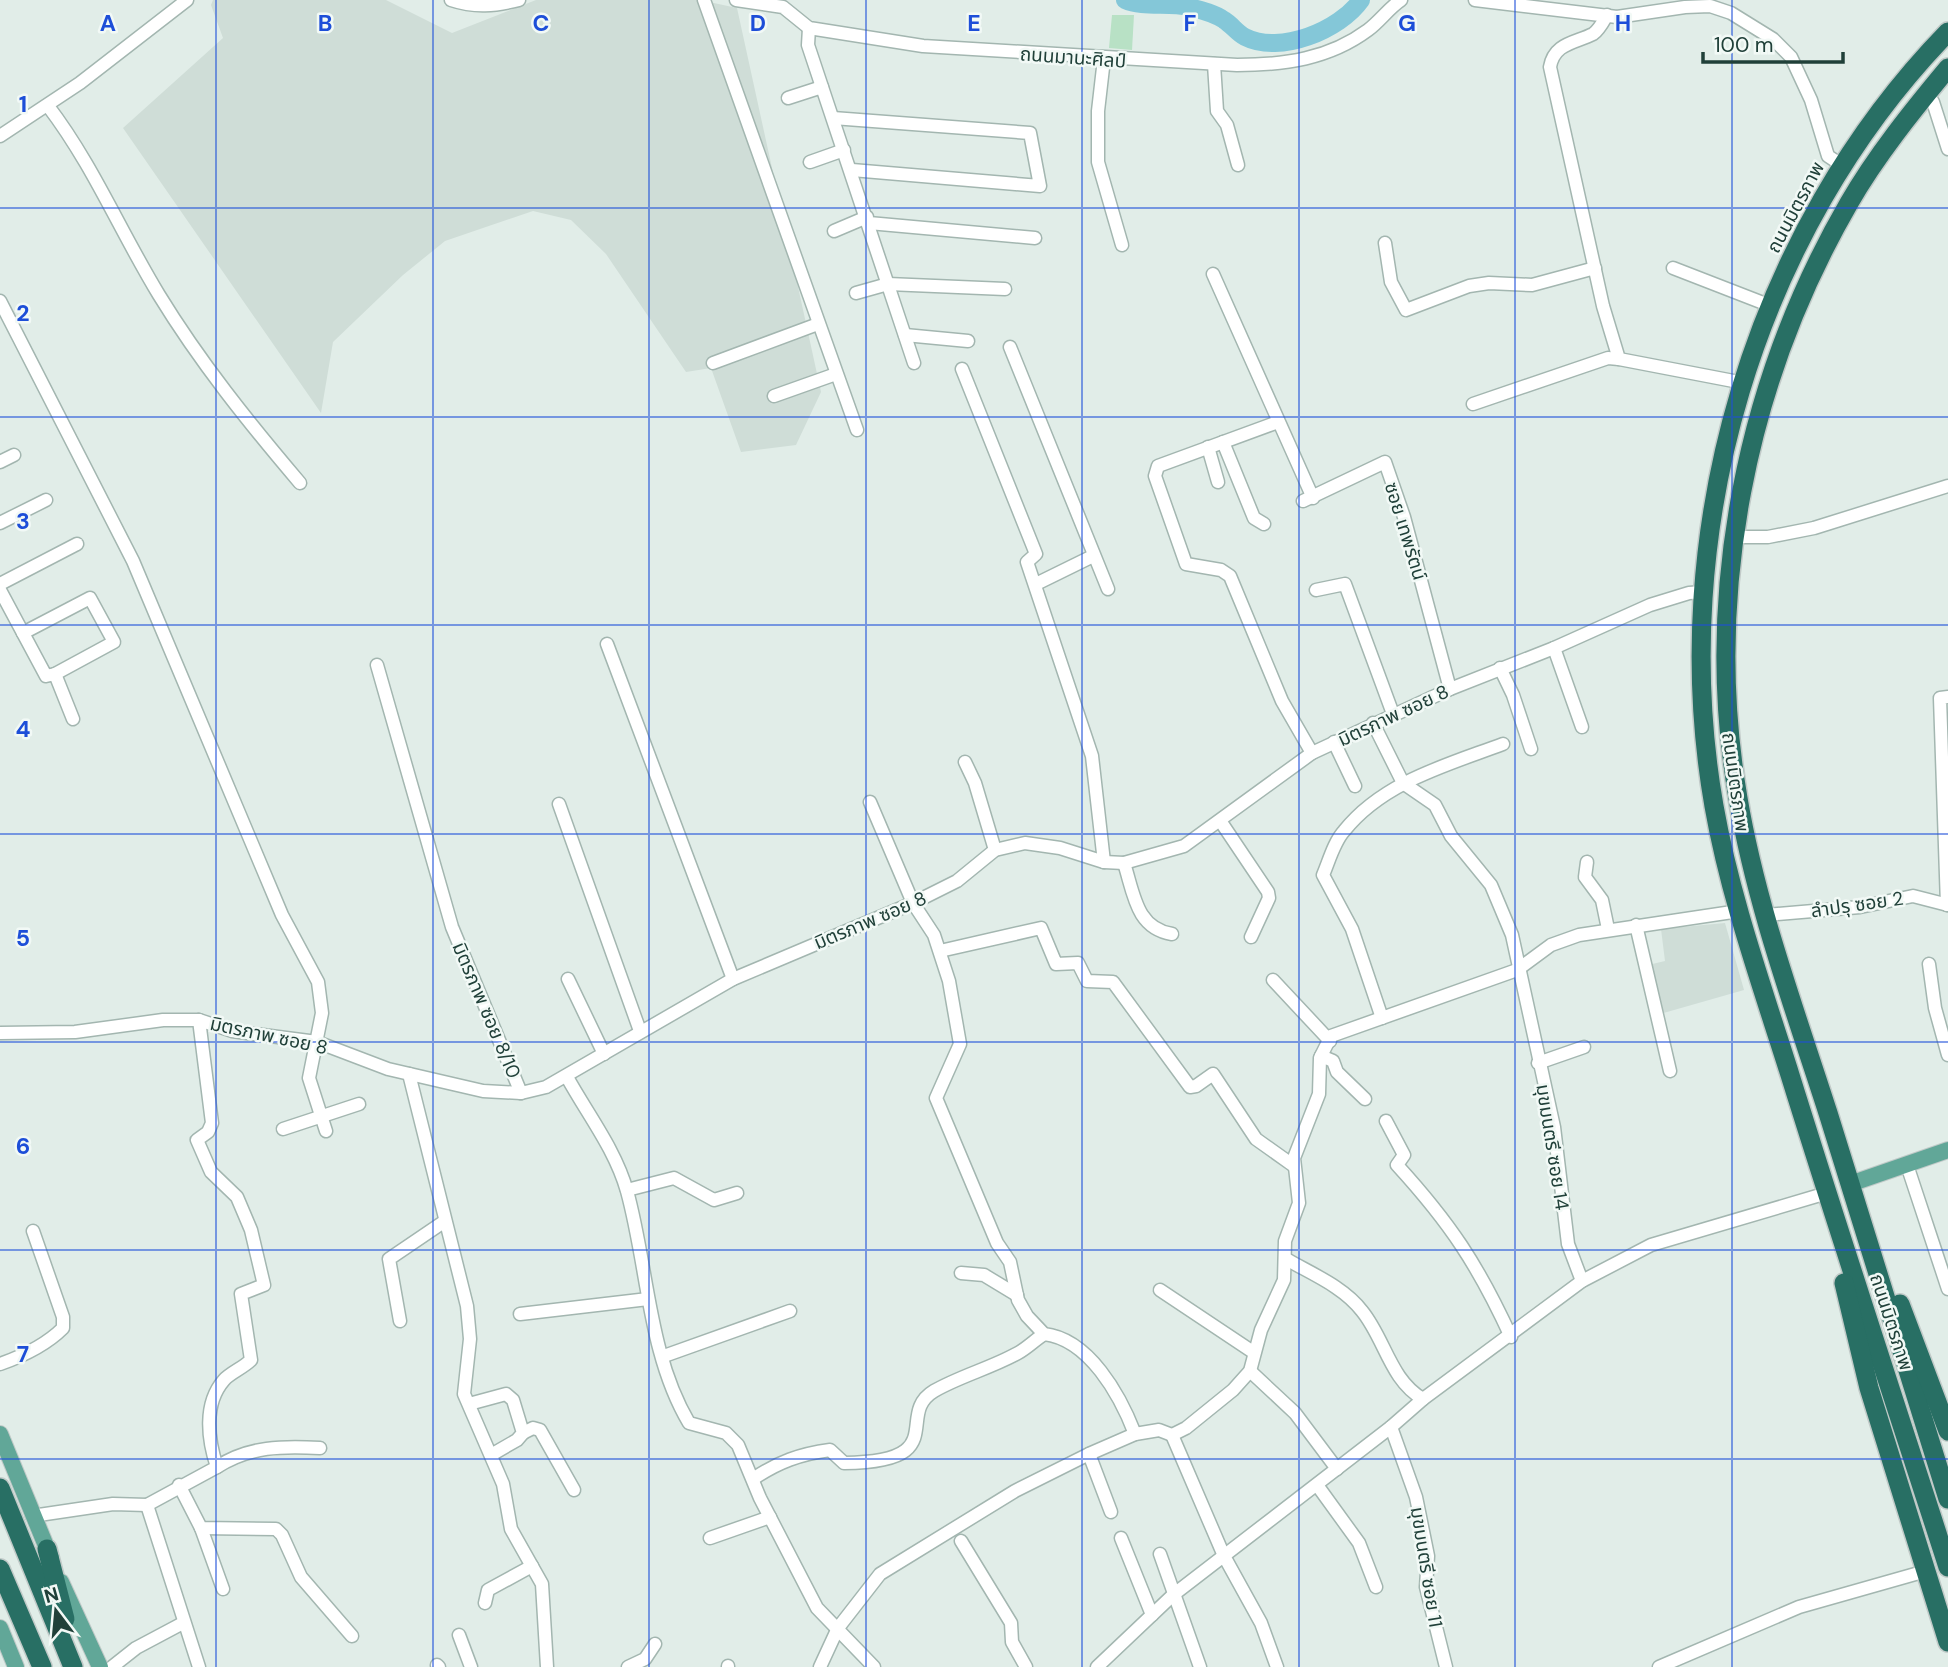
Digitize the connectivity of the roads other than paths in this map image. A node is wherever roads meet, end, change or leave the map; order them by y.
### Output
1 (187, 0) edge
2 (451, 0) edge
3 (519, 0) edge
4 (704, 0) edge
5 (736, 0) edge
6 (1401, 0) edge
7 (1475, 0) edge
8 (1607, 15) junction
9 (809, 28) junction
10 (1948, 32) edge
11 (1104, 59) junction
12 (1214, 64) junction
13 (1948, 68) edge
14 (822, 87) junction
15 (1925, 96) junction
16 (788, 98) dead end
17 (48, 106) junction
18 (833, 118) junction
19 (0, 136) edge
20 (1948, 149) edge
21 (844, 150) junction
22 (810, 162) dead end
23 (1238, 165) dead end
24 (1843, 166) junction
25 (852, 170) junction
26 (868, 220) junction
27 (834, 231) dead end
28 (1035, 238) dead end
29 (1385, 243) dead end
30 (1122, 245) dead end
31 (1595, 268) junction
32 (1673, 268) dead end
33 (1213, 274) dead end
34 (888, 284) junction
35 (1005, 289) dead end
36 (856, 293) dead end
37 (0, 301) edge
38 (1771, 306) junction
39 (818, 324) junction
40 (905, 335) junction
41 (968, 341) dead end
42 (1010, 347) dead end
43 (1619, 359) junction
44 (713, 363) dead end
45 (914, 363) dead end
46 (962, 369) dead end
47 (835, 374) junction
48 (1744, 383) junction
49 (774, 396) dead end
50 (1473, 404) dead end
51 (1278, 422) junction
52 (858, 430) dead end
53 (1223, 442) junction
54 (1208, 447) junction
55 (14, 455) dead end
56 (0, 462) edge
57 (1218, 482) dead end
58 (300, 483) dead end
59 (1947, 488) edge
60 (46, 499) dead end
61 (0, 523) edge
62 (1264, 524) dead end
63 (1734, 537) junction
64 (77, 544) dead end
65 (1093, 556) junction
66 (0, 584) edge
67 (1036, 584) junction
68 (1108, 589) dead end
69 (0, 590) edge
70 (1316, 590) dead end
71 (1703, 592) junction
72 (23, 633) junction
73 (607, 643) dead end
74 (1555, 648) junction
75 (377, 665) dead end
76 (1500, 668) junction
77 (55, 674) junction
78 (1450, 689) junction
79 (1948, 698) edge
80 (1393, 714) junction
81 (73, 719) dead end
82 (1373, 723) junction
83 (1582, 727) dead end
84 (1334, 742) junction
85 (1503, 744) dead end
86 (1531, 749) dead end
87 (1311, 753) junction
88 (1945, 756) edge
89 (965, 762) dead end
90 (1403, 783) junction
91 (1355, 786) dead end
92 (870, 802) dead end
93 (559, 804) dead end
94 (1221, 822) junction
95 (995, 850) junction
96 (1104, 862) junction
97 (1587, 862) dead end
98 (1124, 863) junction
99 (913, 903) junction
100 (1947, 905) edge
101 (1739, 912) junction
102 (1766, 915) junction
103 (1636, 925) junction
104 (1608, 929) junction
105 (1172, 934) dead end
106 (1251, 937) dead end
107 (940, 951) junction
108 (1929, 964) dead end
109 (1517, 970) junction
110 (568, 979) dead end
111 (733, 979) junction
112 (1273, 980) dead end
113 (1382, 1018) junction
114 (198, 1020) junction
115 (640, 1031) junction
116 (0, 1033) edge
117 (1330, 1041) junction
118 (317, 1042) junction
119 (1584, 1047) dead end
120 (604, 1054) junction
121 (1948, 1055) edge
122 (1321, 1056) junction
123 (1538, 1063) junction
124 (1670, 1071) dead end
125 (408, 1074) junction
126 (567, 1077) junction
127 (521, 1093) junction
128 (1365, 1099) dead end
129 (359, 1104) dead end
130 (321, 1116) junction
131 (1386, 1121) dead end
132 (283, 1129) dead end
133 (326, 1131) dead end
134 (1948, 1150) edge
135 (1907, 1165) junction
136 (1294, 1166) junction
137 (1850, 1184) junction
138 (627, 1190) junction
139 (737, 1193) dead end
140 (1828, 1193) junction
141 (445, 1221) junction
142 (33, 1231) dead end
143 (1286, 1259) junction
144 (1876, 1266) junction
145 (1852, 1272) junction
146 (961, 1273) dead end
147 (1582, 1281) junction
148 (1948, 1289) edge
149 (1160, 1290) dead end
150 (1017, 1295) junction
151 (648, 1299) junction
152 (790, 1311) dead end
153 (520, 1314) dead end
154 (400, 1321) dead end
155 (1044, 1334) junction
156 (1511, 1337) junction
157 (1253, 1352) junction
158 (664, 1356) junction
159 (0, 1363) edge
160 (1250, 1371) junction
161 (1423, 1399) junction
162 (469, 1404) junction
163 (1391, 1427) junction
164 (1948, 1431) edge
165 (523, 1433) junction
166 (0, 1434) edge
167 (1135, 1434) junction
168 (1172, 1435) junction
169 (320, 1448) dead end
170 (1089, 1454) junction
171 (491, 1455) junction
172 (217, 1467) junction
173 (1337, 1469) junction
174 (753, 1479) junction
175 (178, 1485) junction
176 (1317, 1485) junction
177 (0, 1488) edge
178 (574, 1490) dead end
179 (1948, 1499) edge
180 (147, 1505) junction
181 (1111, 1512) dead end
182 (32, 1516) junction
183 (770, 1517) junction
184 (201, 1528) junction
185 (710, 1538) dead end
186 (1121, 1538) dead end
187 (961, 1541) dead end
188 (47, 1549) junction
189 (1160, 1553) dead end
190 (1224, 1556) junction
191 (532, 1566) junction
192 (1948, 1567) edge
193 (0, 1569) edge
194 (1926, 1571) junction
195 (1376, 1587) dead end
196 (223, 1589) dead end
197 (1173, 1595) junction
198 (485, 1603) dead end
199 (1152, 1615) junction
200 (183, 1623) junction
201 (0, 1628) edge
202 (838, 1628) junction
203 (459, 1635) dead end
204 (352, 1636) dead end
205 (1948, 1642) edge
206 (655, 1644) dead end
207 (16, 1667) edge
208 (43, 1667) edge
209 (75, 1667) edge
210 (100, 1667) edge
211 (113, 1667) edge
212 (200, 1667) edge
213 (471, 1667) edge
214 (547, 1667) edge
215 (628, 1667) edge
216 (820, 1667) edge
217 (874, 1667) edge
218 (1026, 1667) edge
219 (1097, 1667) edge
220 (1200, 1667) edge
221 (1277, 1667) edge
222 (1446, 1667) edge
223 (1659, 1667) edge

1 - 17 street
2 - 3 street
4 - 39 street
5 - 9 street
6 - 12 street, ถนนมานะศิลป์
7 - 8 street
8 - 24 street
8 - 31 street
9 - 11 street, ถนนมานะศิลป์
9 - 14 street
10 - 24 highway, ถนนมิตรภาพ
11 - 12 street, ถนนมานะศิลป์
11 - 30 street
12 - 23 street
13 - 15 highway, ถนนมิตรภาพ
14 - 16 street
14 - 18 street
15 - 20 street
15 - 63 highway, ถนนมิตรภาพ
17 - 19 street
17 - 58 street
18 - 21 street
18 - 25 street
21 - 22 street
21 - 25 street
24 - 38 highway, ถนนมิตรภาพ
25 - 26 street
26 - 27 street
26 - 28 street
26 - 34 street
29 - 31 street
31 - 43 street
32 - 38 street
33 - 51 street
34 - 35 street
34 - 36 street
34 - 40 street
37 - 118 street
38 - 48 highway, ถนนมิตรภาพ
39 - 44 street
39 - 47 street
40 - 41 street
40 - 45 street
42 - 65 street
43 - 48 street
43 - 50 street
46 - 67 street
47 - 49 street
47 - 52 street
48 - 71 highway, ถนนมิตรภาพ
51 - 53 street
51 - 78 street, ซอย เทพรัตน์
53 - 54 street
53 - 62 street
54 - 57 street
54 - 87 street
55 - 56 street
59 - 63 street
60 - 61 street
63 - 102 highway, ถนนมิตรภาพ
64 - 66 street
65 - 67 street
65 - 68 street
67 - 96 street
69 - 72 street
70 - 80 street
71 - 74 street, มิตรภาพ ซอย 8
71 - 101 highway, ถนนมิตรภาพ
72 - 77 street
72 - 77 street
73 - 111 street
74 - 76 street, มิตรภาพ ซอย 8
74 - 83 street
75 - 127 street, มิตรภาพ ซอย 8/10
76 - 78 street, มิตรภาพ ซอย 8
76 - 86 street
77 - 81 street
78 - 80 street, มิตรภาพ ซอย 8
79 - 88 street
80 - 82 street, มิตรภาพ ซอย 8
82 - 84 street, มิตรภาพ ซอย 8
82 - 90 street
84 - 87 street, มิตรภาพ ซอย 8
84 - 91 street
85 - 90 street
87 - 94 street, มิตรภาพ ซอย 8
88 - 100 street
89 - 95 street
90 - 109 street, มุขมนตรี ซอย 14
90 - 113 street
92 - 99 street
93 - 115 street
94 - 98 street, มิตรภาพ ซอย 8
94 - 106 street
95 - 96 street, มิตรภาพ ซอย 8
95 - 99 street, มิตรภาพ ซอย 8
96 - 98 street, มิตรภาพ ซอย 8
97 - 104 street
98 - 105 street
99 - 107 street
99 - 111 street, มิตรภาพ ซอย 8
100 - 102 street, ลำปรุ ซอย 2
101 - 103 street
101 - 140 highway, ถนนมิตรภาพ
102 - 137 highway, ถนนมิตรภาพ
103 - 104 street
103 - 124 street
104 - 109 street
107 - 136 street
107 - 150 street
108 - 121 street
109 - 113 street
109 - 123 street, มุขมนตรี ซอย 14
110 - 120 street
111 - 115 street, มิตรภาพ ซอย 8
112 - 117 street
113 - 117 street
114 - 116 street, มิตรภาพ ซอย 8
114 - 118 street, มิตรภาพ ซอย 8
114 - 172 street
115 - 120 street, มิตรภาพ ซอย 8
117 - 122 street
118 - 125 street, มิตรภาพ ซอย 8
118 - 130 street
119 - 123 street
120 - 126 street, มิตรภาพ ซอย 8
122 - 128 street
122 - 136 street
123 - 147 street, มุขมนตรี ซอย 14
125 - 127 street, มิตรภาพ ซอย 8
125 - 141 street
126 - 127 street, มิตรภาพ ซอย 8
126 - 138 street
129 - 130 street
130 - 132 street
130 - 133 street
131 - 156 street
134 - 135 main road
135 - 137 main road
135 - 148 street
136 - 143 street
137 - 144 highway, ถนนมิตรภาพ
138 - 139 street
138 - 151 street
140 - 145 highway, ถนนมิตรภาพ
140 - 147 street
141 - 154 street
141 - 162 street
142 - 159 street
143 - 157 street
143 - 161 street
144 - 164 highway
144 - 179 highway, ถนนมิตรภาพ
145 - 192 highway, ถนนมิตรภาพ
145 - 194 highway
146 - 150 street
147 - 156 street
149 - 157 street
150 - 155 street
151 - 153 street
151 - 158 street
152 - 158 street
155 - 167 street
155 - 174 street
156 - 161 street
157 - 160 street
158 - 174 street
160 - 168 street
160 - 173 street
161 - 163 street
162 - 165 street
162 - 171 street
163 - 173 street
163 - 222 street, มุขมนตรี ซอย 11
165 - 171 street
165 - 178 street
166 - 182 main road
167 - 168 street
167 - 170 street
168 - 190 street
169 - 172 street
170 - 181 street
170 - 202 street
171 - 191 street
172 - 175 street
173 - 176 street
174 - 183 street
175 - 180 street
175 - 184 street
176 - 190 street
176 - 195 street
177 - 209 highway
180 - 182 street
180 - 200 street
182 - 188 main road
183 - 185 street
183 - 202 street
184 - 196 street
184 - 204 street
186 - 199 street
187 - 218 street
188 - 209 highway
188 - 210 main road
189 - 197 street
190 - 197 street
190 - 221 street
191 - 198 street
191 - 214 street
193 - 208 highway
194 - 205 highway
194 - 223 street
197 - 199 street
197 - 220 street
199 - 219 street
200 - 211 street
200 - 212 street
201 - 207 main road
202 - 216 street
202 - 217 street
203 - 213 street
206 - 215 street

